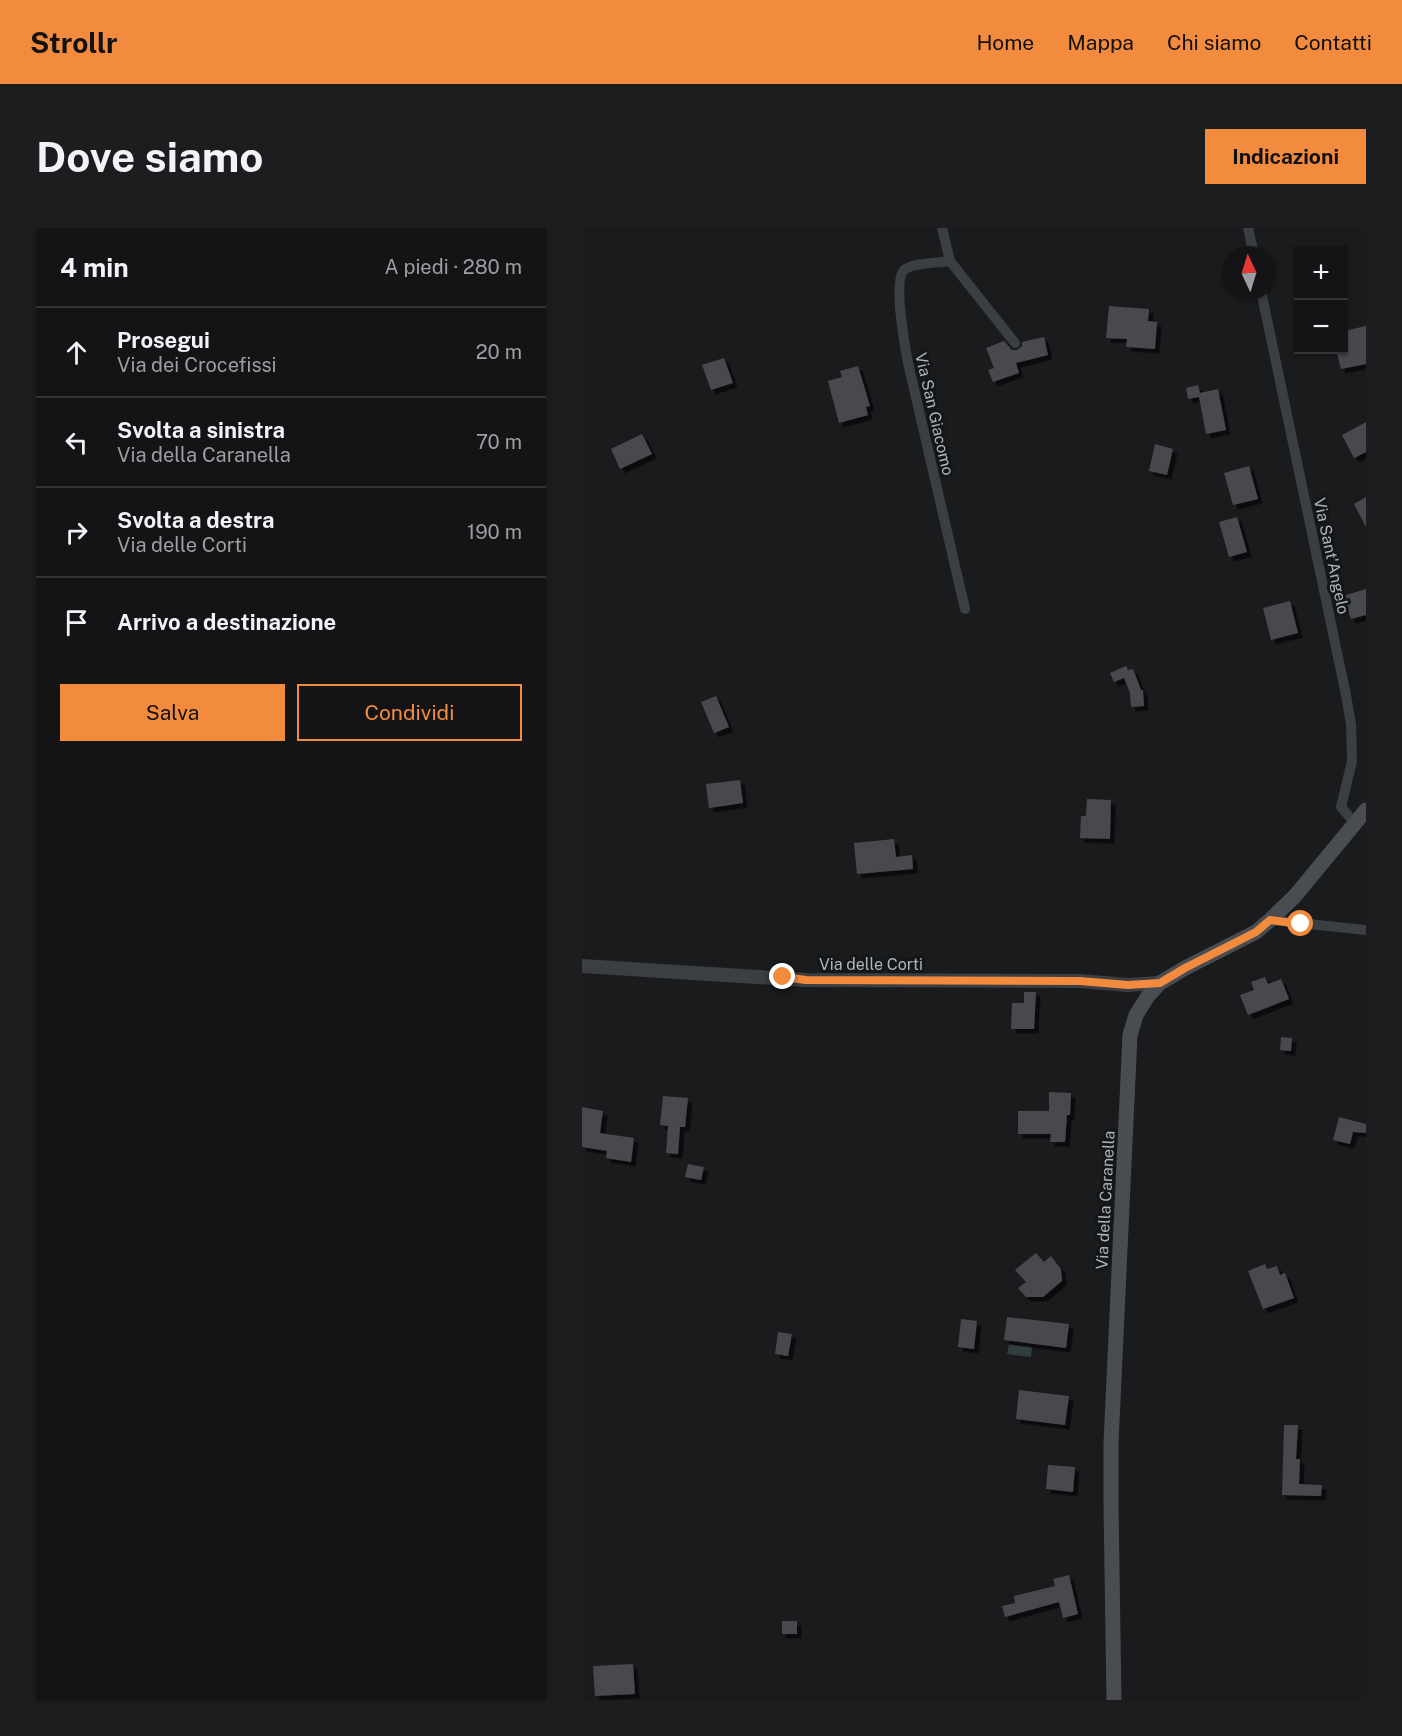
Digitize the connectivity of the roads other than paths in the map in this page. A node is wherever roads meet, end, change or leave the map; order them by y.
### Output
1 (942, 228) edge
2 (1248, 228) edge
3 (1252, 246) edge
4 (950, 261) junction
5 (1263, 300) edge
6 (1015, 343) dead end
7 (965, 609) dead end
8 (1366, 810) edge
9 (1354, 822) junction
10 (1270, 920) junction
11 (1366, 930) edge
12 (582, 966) edge
13 (1160, 983) junction
14 (1114, 1700) edge

1 - 4 street
2 - 3 street
4 - 6 street
4 - 7 street, Via San Giacomo
5 - 9 street, Via Sant'Angelo
8 - 9 main road, Via della Caranella
9 - 10 main road, Via della Caranella
10 - 11 street
10 - 13 main road, Via della Caranella
12 - 13 street, Via delle Corti
13 - 14 main road, Via della Caranella

